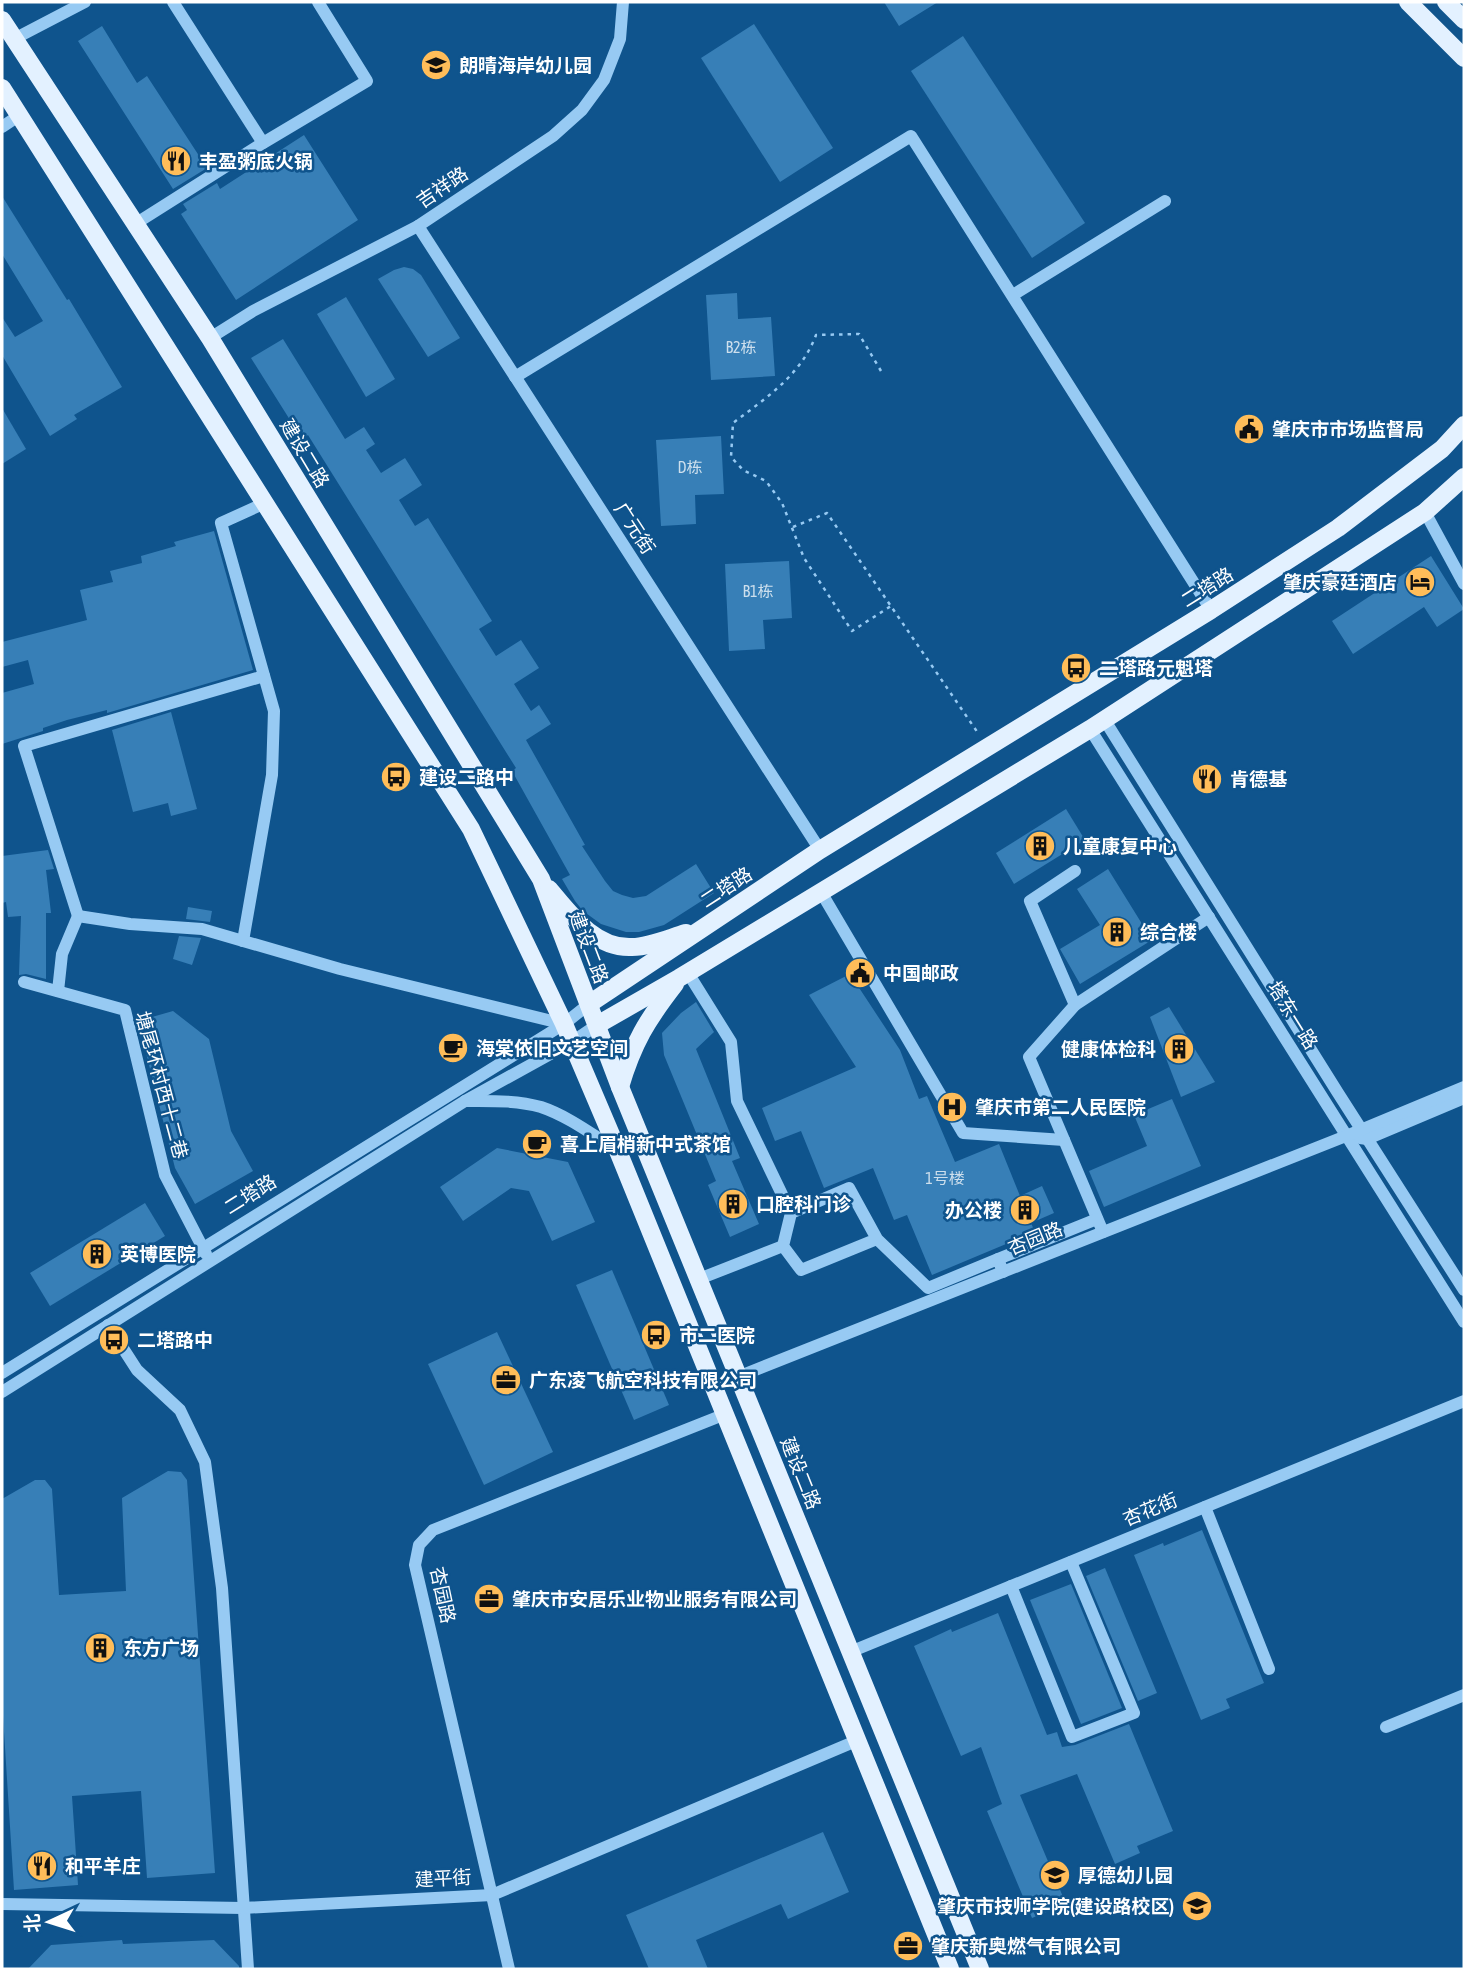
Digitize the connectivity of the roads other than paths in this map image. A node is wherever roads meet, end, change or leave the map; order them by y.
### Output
1 (85, 2) edge
2 (173, 2) edge
3 (318, 2) edge
4 (623, 2) edge
5 (1408, 2) edge
6 (1446, 2) edge
7 (2, 20) edge
8 (1464, 20) edge
9 (14, 39) junction
10 (1464, 58) edge
11 (2, 88) edge
12 (20, 115) junction
13 (2, 127) edge
14 (263, 143) junction
15 (1165, 201) dead end
16 (135, 224) junction
17 (418, 226) junction
18 (1013, 295) junction
19 (210, 338) junction
20 (515, 377) junction
21 (1464, 425) edge
22 (1464, 477) edge
23 (265, 503) junction
24 (1425, 512) junction
25 (1464, 584) edge
26 (1211, 610) junction
27 (264, 676) junction
28 (1097, 724) junction
29 (502, 816) junction
30 (471, 829) junction
31 (820, 850) junction
32 (1075, 871) dead end
33 (541, 879) junction
34 (821, 892) junction
35 (78, 916) junction
36 (1209, 918) junction
37 (699, 930) junction
38 (243, 941) junction
39 (683, 975) junction
40 (24, 982) dead end
41 (58, 991) junction
42 (589, 1004) junction
43 (1075, 1004) junction
44 (564, 1024) junction
45 (597, 1025) junction
46 (572, 1042) junction
47 (620, 1087) junction
48 (1464, 1087) edge
49 (1464, 1098) edge
50 (465, 1101) junction
51 (1364, 1134) junction
52 (1346, 1136) junction
53 (1064, 1140) junction
54 (618, 1151) junction
55 (791, 1213) junction
56 (1097, 1219) junction
57 (1103, 1232) junction
58 (877, 1239) junction
59 (783, 1245) junction
60 (203, 1248) junction
61 (209, 1262) junction
62 (1000, 1266) junction
63 (699, 1279) junction
64 (1464, 1290) edge
65 (1464, 1322) edge
66 (108, 1325) junction
67 (2, 1373) edge
68 (740, 1376) junction
69 (2, 1392) edge
70 (1464, 1401) edge
71 (723, 1415) junction
72 (1205, 1507) junction
73 (1071, 1562) junction
74 (1011, 1586) junction
75 (850, 1652) junction
76 (1269, 1669) dead end
77 (1464, 1695) edge
78 (1386, 1727) dead end
79 (856, 1741) junction
80 (492, 1895) junction
81 (2, 1905) edge
82 (243, 1908) junction
83 (248, 1969) edge
84 (509, 1969) edge
85 (950, 1969) edge
86 (980, 1969) edge

1 - 9 street
2 - 14 street
3 - 14 street
4 - 17 street, 吉祥路
5 - 10 main road
6 - 8 main road
7 - 9 main road, 建设二路
9 - 16 main road, 建设二路
11 - 12 main road
12 - 13 street
12 - 23 main road
14 - 16 street
15 - 18 street
16 - 19 main road, 建设二路
17 - 19 street, 吉祥路
17 - 20 street, 广元街
18 - 20 street
18 - 26 street
19 - 29 main road, 建设二路
20 - 31 street, 广元街
21 - 26 main road, 二塔路
22 - 24 main road
23 - 27 street
23 - 30 main road
24 - 25 street
24 - 28 main road
26 - 31 main road, 二塔路
27 - 35 street
27 - 38 street
28 - 34 main road
28 - 36 street, 塔东一路
28 - 51 street, 塔东一路
29 - 30 main road
29 - 33 main road, 建设二路
30 - 44 main road
31 - 37 main road, 二塔路
32 - 43 street
33 - 37 main road
33 - 42 main road, 建设二路
34 - 39 main road
34 - 53 street
35 - 38 street
35 - 41 street
36 - 43 street
36 - 52 street, 塔东一路
37 - 42 main road, 二塔路
38 - 44 street
39 - 45 main road
39 - 47 main road
39 - 55 street
40 - 41 street, 塘尾环村西十二巷
41 - 60 street, 塘尾环村西十二巷
42 - 44 street, 二塔路
42 - 45 main road, 建设二路
43 - 53 street
44 - 46 main road
44 - 60 street, 二塔路
45 - 46 street, 二塔路
45 - 47 main road, 建设二路
46 - 50 street, 二塔路
46 - 54 main road
47 - 63 main road, 建设二路
48 - 51 street, 杏园路
49 - 51 street, 杏园路
50 - 54 street
50 - 61 street, 二塔路
51 - 52 street, 杏园路
51 - 64 street, 塔东一路
52 - 57 street, 杏园路
52 - 65 street, 塔东一路
53 - 56 street
54 - 71 main road
55 - 58 street
55 - 59 street
56 - 57 street
56 - 62 street
57 - 62 street, 杏园路
58 - 59 street
58 - 62 street
59 - 63 street
60 - 61 street, 塘尾环村西十二巷
60 - 67 street, 二塔路
61 - 66 street, 二塔路
62 - 68 street, 杏园路
63 - 68 main road, 建设二路
66 - 69 street, 二塔路
66 - 82 street
68 - 75 main road, 建设二路
70 - 72 street, 杏花街
71 - 79 main road
71 - 80 street, 杏园路
72 - 73 street, 杏花街
72 - 76 street
73 - 74 street, 杏花街
73 - 74 street
74 - 75 street, 杏花街
75 - 86 main road, 建设二路
77 - 78 street
79 - 80 street, 建平街
79 - 85 main road
80 - 82 street, 建平街
80 - 84 street, 杏园路
81 - 82 street, 建平街
82 - 83 street

